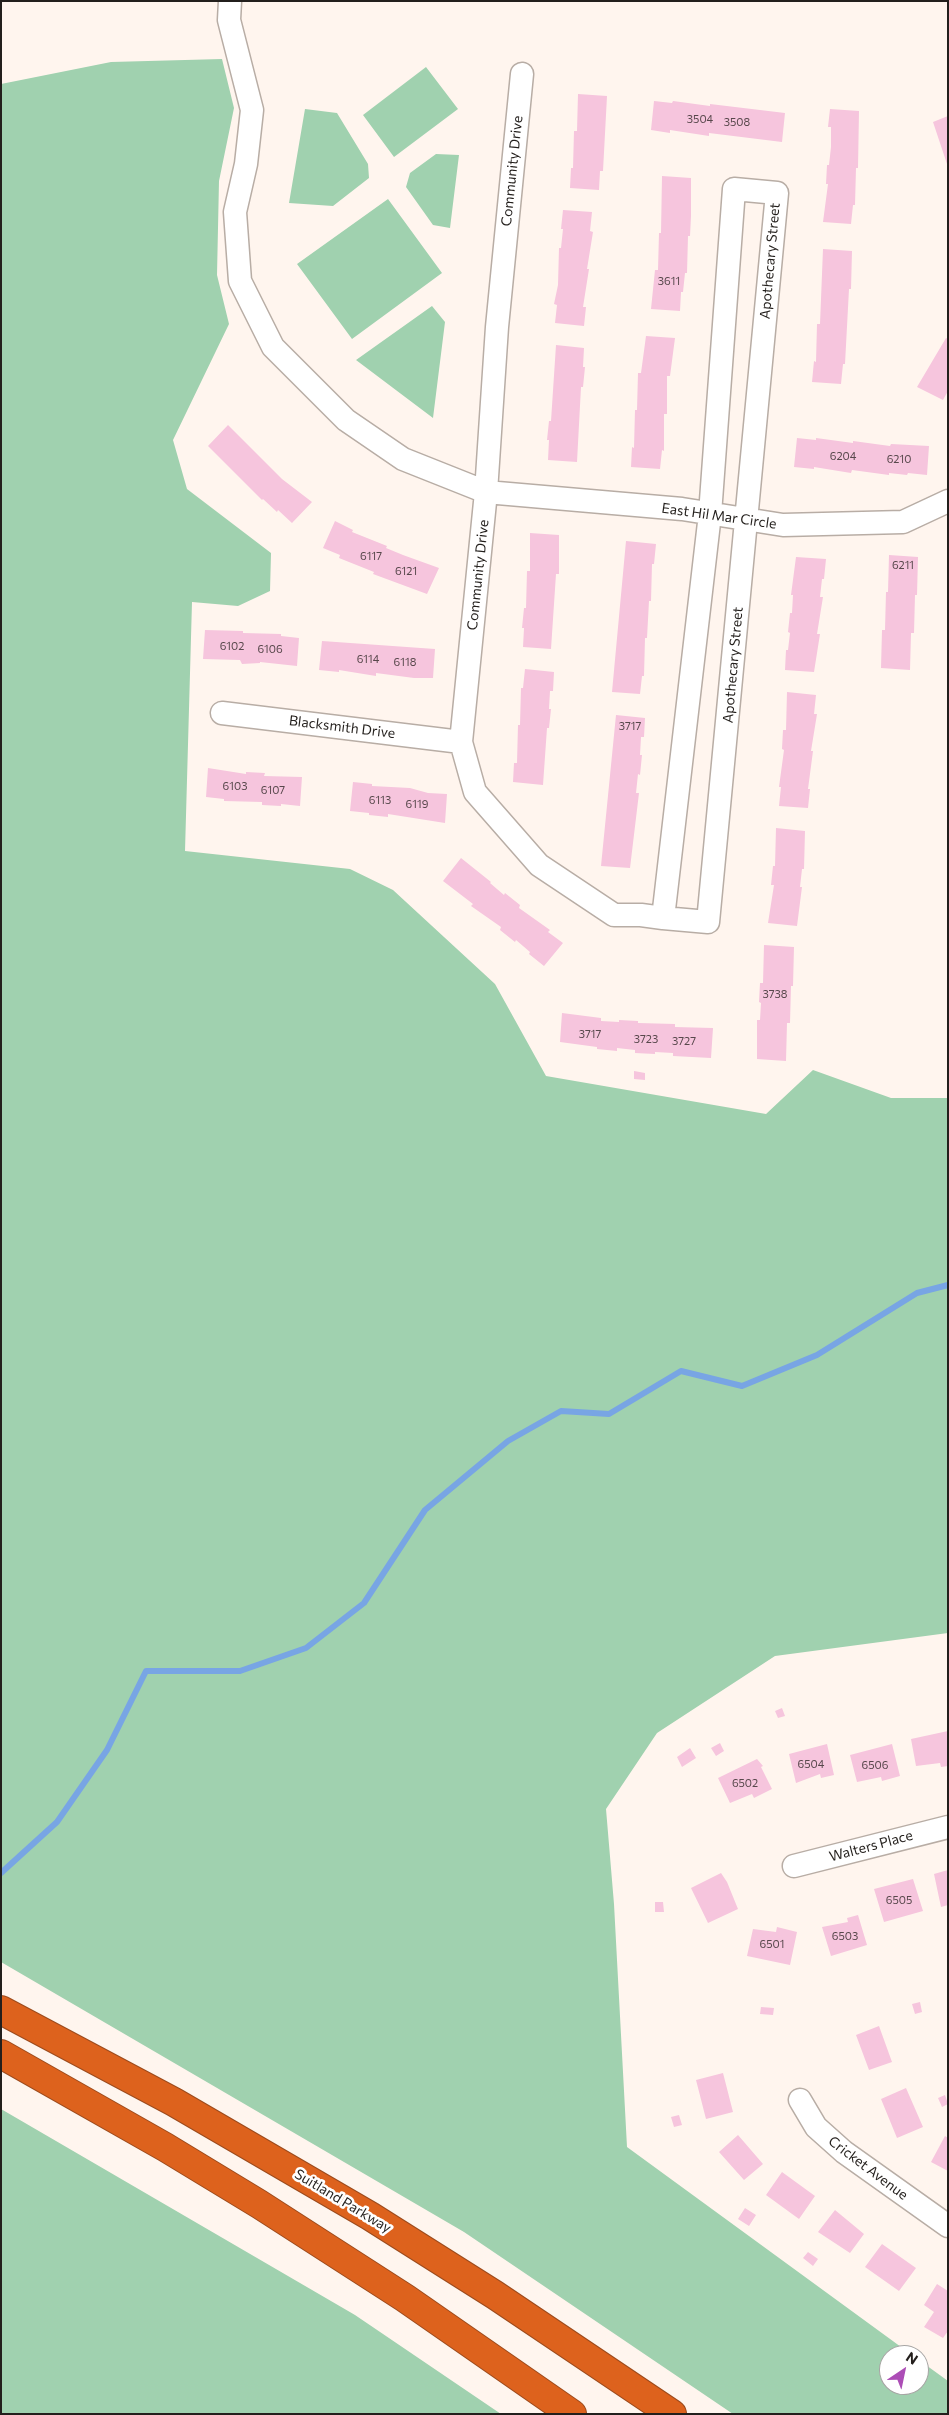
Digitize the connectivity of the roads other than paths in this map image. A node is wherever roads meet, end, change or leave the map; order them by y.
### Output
1 (230, 1) edge
2 (522, 74) dead end
3 (486, 492) junction
4 (948, 502) edge
5 (710, 514) junction
6 (747, 519) junction
7 (222, 713) dead end
8 (461, 742) junction
9 (663, 918) junction
10 (708, 922) joint
11 (948, 1827) edge
12 (794, 1866) dead end
13 (1, 2010) edge
14 (1, 2054) edge
15 (1, 2073) edge
16 (800, 2100) dead end
17 (121, 2122) junction
18 (948, 2226) edge
19 (572, 2414) edge
20 (672, 2414) edge

1 - 3 street, East Hil Mar Circle
2 - 3 street, Community Drive
3 - 5 street, East Hil Mar Circle
3 - 8 street, Community Drive
4 - 6 street, East Hil Mar Circle
5 - 6 street, East Hil Mar Circle
5 - 6 street, Apothecary Street
5 - 9 street, Apothecary Street
6 - 10 street, Apothecary Street
7 - 8 street, Blacksmith Drive
8 - 9 street, Community Drive
9 - 10 street, Community Drive
11 - 12 street, Walters Place
13 - 20 highway, Suitland Parkway
14 - 17 highway
15 - 17 highway
16 - 18 street, Cricket Avenue
17 - 19 highway

